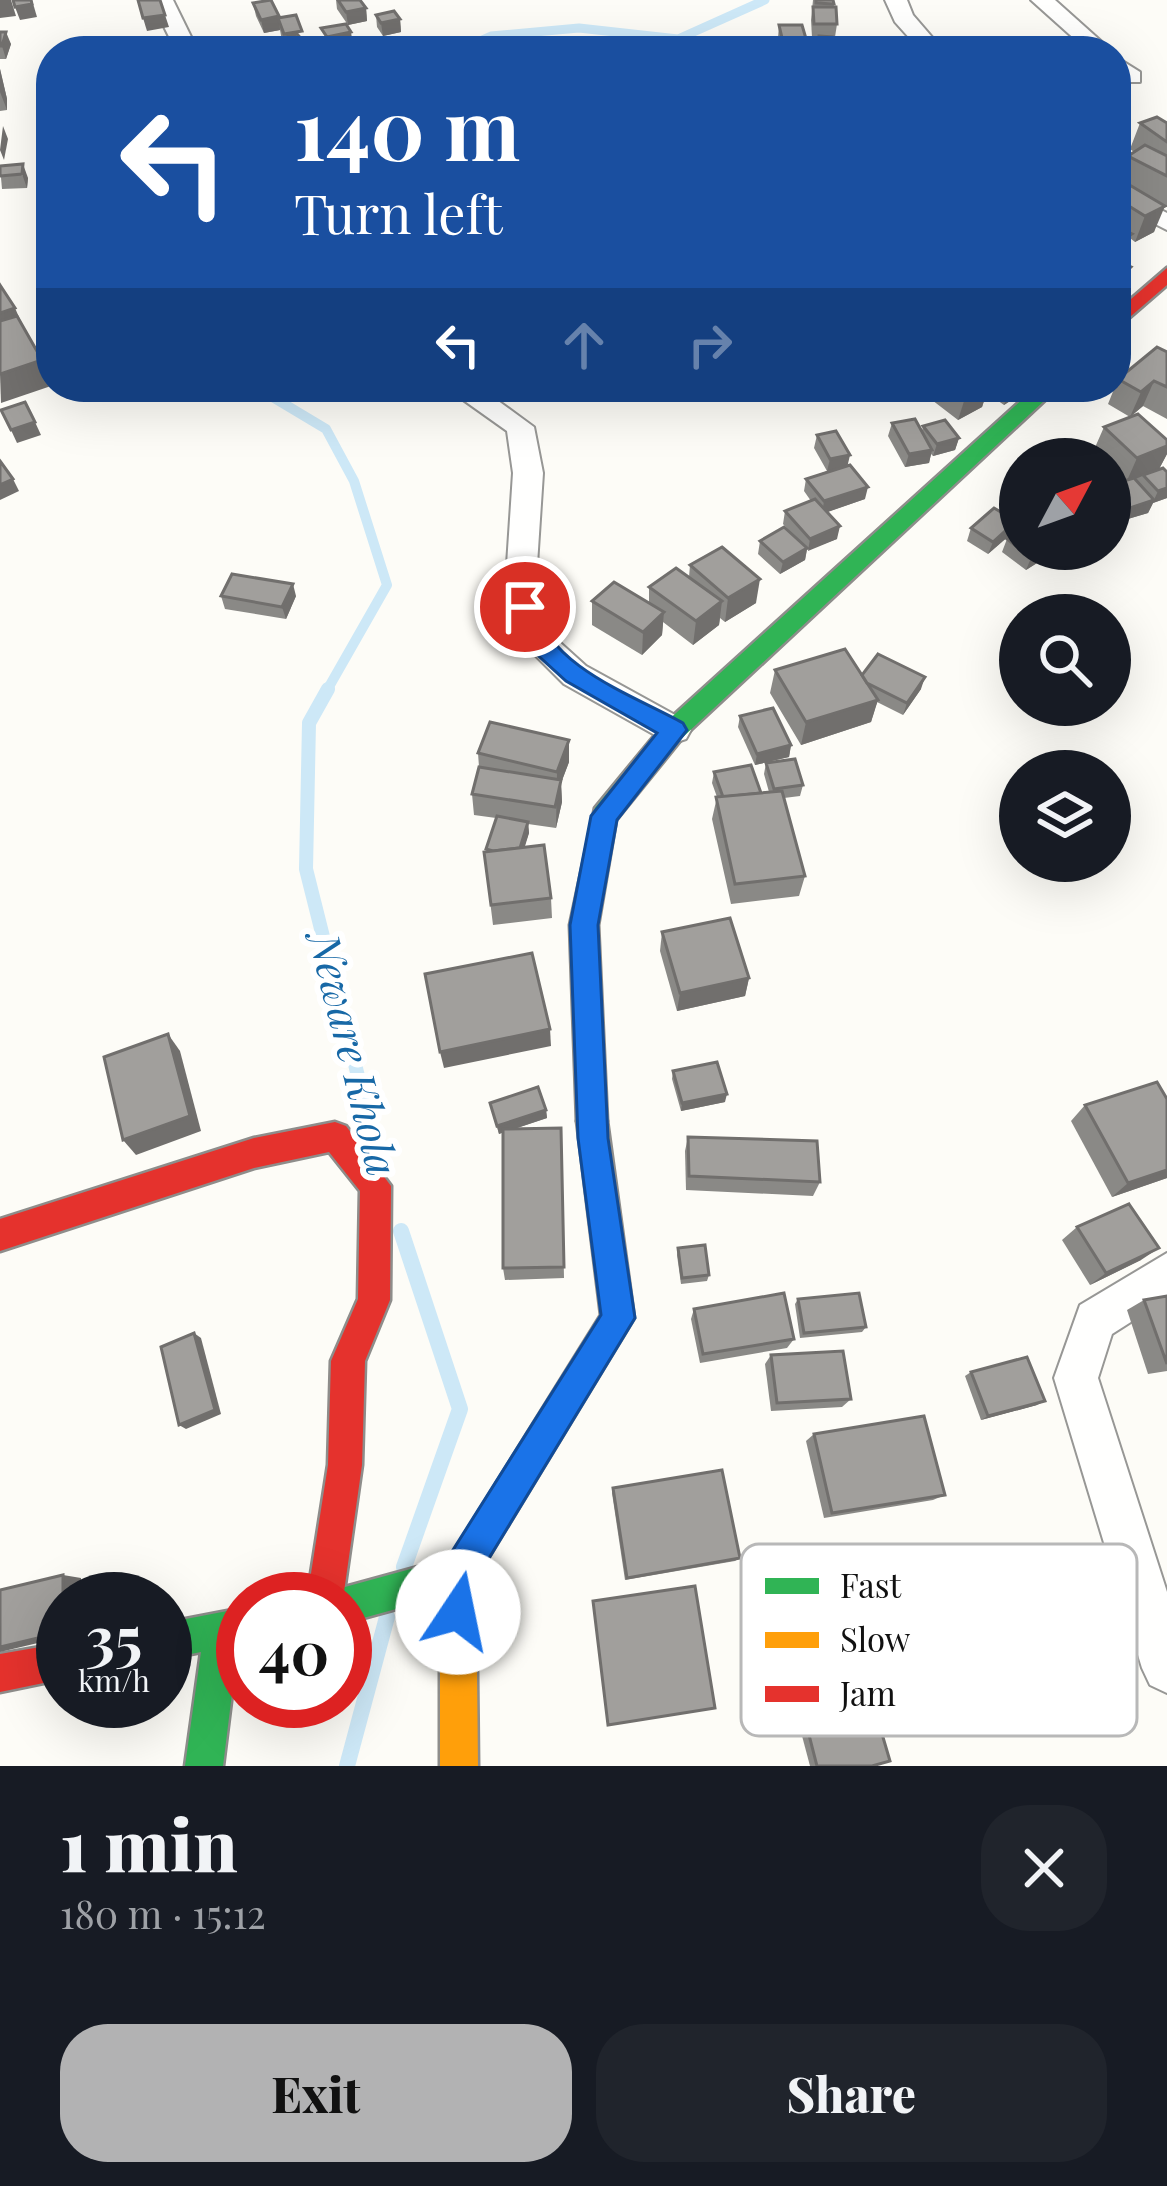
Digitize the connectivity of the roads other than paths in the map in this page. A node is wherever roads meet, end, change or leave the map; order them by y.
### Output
1 (162, 0) edge
2 (896, 0) edge
3 (1042, 0) edge
4 (182, 36) edge
5 (920, 36) edge
6 (1084, 36) edge
7 (1131, 203) edge
8 (1167, 223) edge
9 (1167, 274) edge
10 (1131, 308) edge
11 (482, 402) edge
12 (1033, 402) edge
13 (674, 730) junction
14 (0, 1235) edge
15 (1167, 1274) edge
16 (1128, 1544) edge
17 (329, 1572) edge
18 (1137, 1572) edge
19 (458, 1574) junction
20 (372, 1598) edge
21 (36, 1666) edge
22 (1167, 1668) edge
23 (0, 1673) edge
24 (216, 1707) edge
25 (204, 1766) edge
26 (459, 1766) edge

1 - 4 street
2 - 5 street
3 - 6 street
7 - 8 street
9 - 10 street
11 - 13 street
12 - 13 street
13 - 19 street
14 - 17 street
15 - 16 street
18 - 22 street
19 - 20 street
19 - 26 street
21 - 23 street
24 - 25 street

